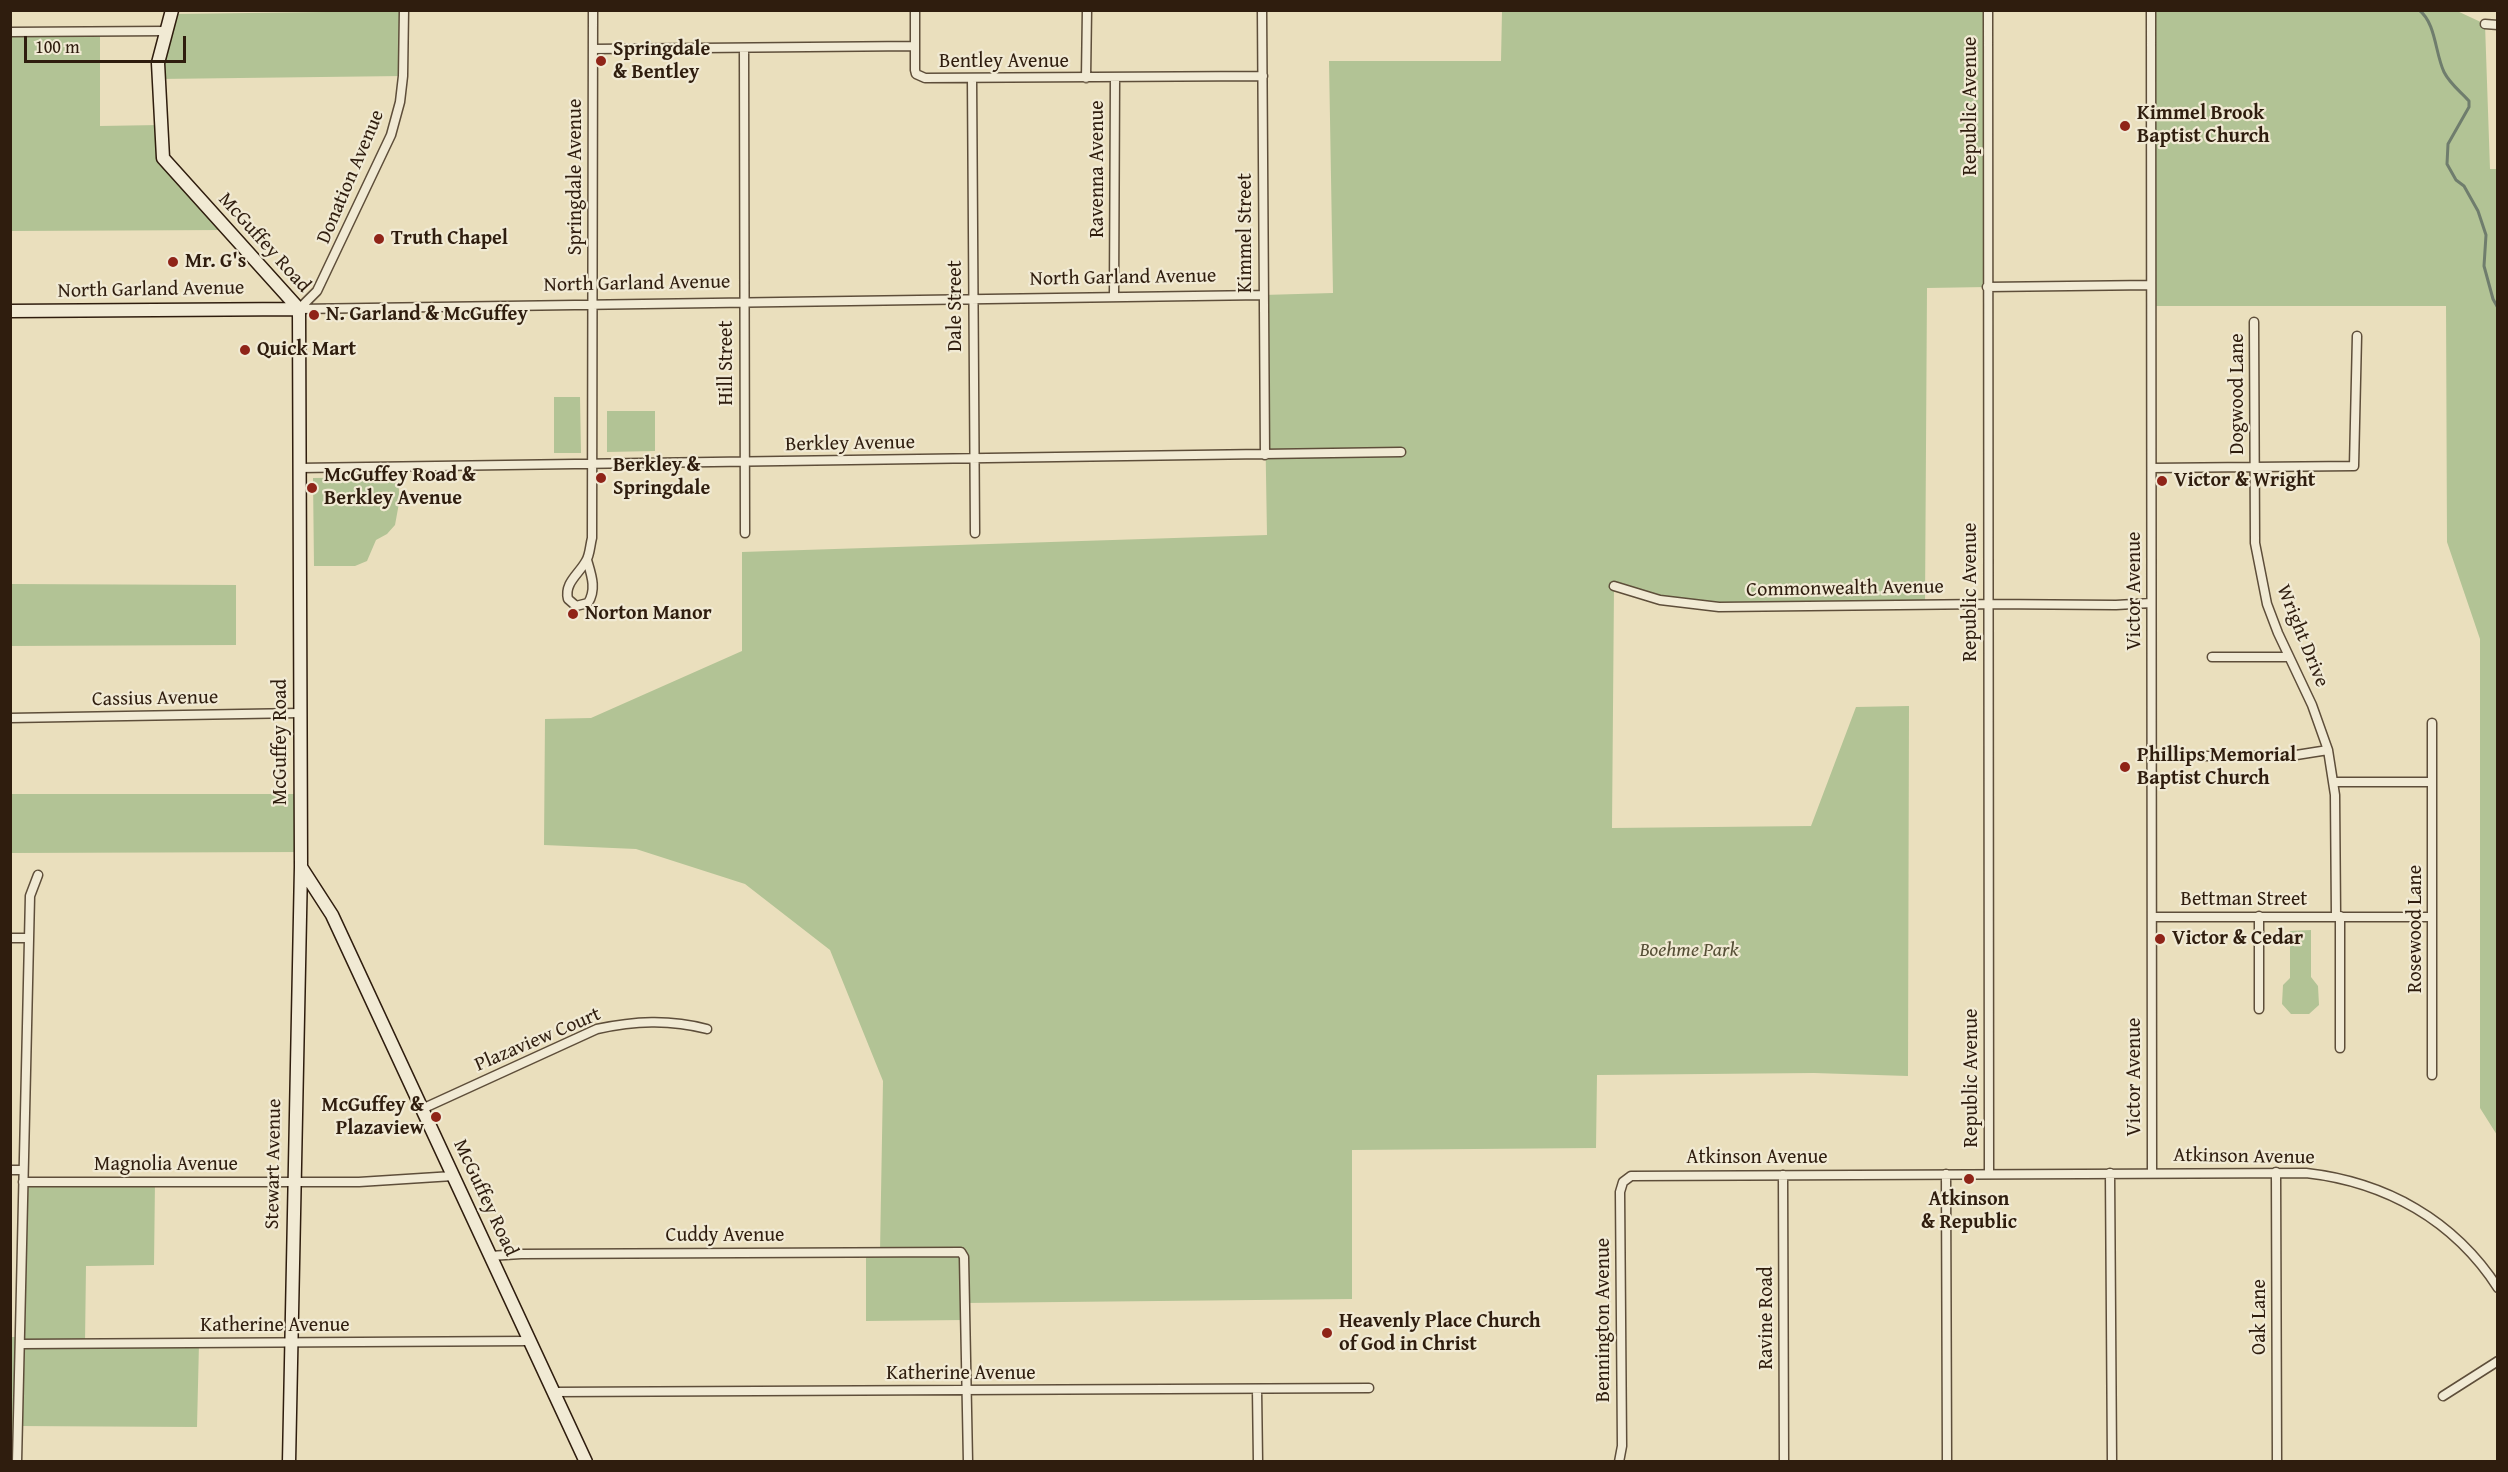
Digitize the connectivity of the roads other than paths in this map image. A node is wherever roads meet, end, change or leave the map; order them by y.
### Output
1 (172, 10) edge
2 (404, 10) edge
3 (593, 10) edge
4 (915, 10) edge
5 (1087, 10) edge
6 (1262, 10) edge
7 (1988, 10) edge
8 (2151, 10) edge
9 (2485, 24) dead end
10 (2498, 24) edge
11 (167, 31) junction
12 (10, 32) edge
13 (915, 46) junction
14 (593, 49) junction
15 (744, 49) junction
16 (1263, 76) junction
17 (1115, 77) junction
18 (972, 78) junction
19 (1086, 78) junction
20 (2151, 285) junction
21 (1987, 287) junction
22 (1263, 295) junction
23 (1114, 297) junction
24 (972, 299) junction
25 (743, 302) junction
26 (592, 304) junction
27 (298, 309) junction
28 (10, 311) edge
29 (2254, 322) dead end
30 (2357, 336) dead end
31 (1401, 452) dead end
32 (1265, 455) junction
33 (974, 459) junction
34 (743, 462) junction
35 (592, 464) junction
36 (2254, 467) junction
37 (299, 468) junction
38 (2152, 468) junction
39 (745, 533) dead end
40 (975, 533) dead end
41 (587, 560) junction
42 (1614, 586) dead end
43 (2151, 603) junction
44 (1987, 604) junction
45 (2212, 657) dead end
46 (2289, 657) junction
47 (300, 713) junction
48 (10, 718) edge
49 (2432, 723) dead end
50 (2328, 750) junction
51 (2188, 756) dead end
52 (2333, 782) junction
53 (2432, 782) junction
54 (301, 867) junction
55 (38, 876) dead end
56 (2259, 916) junction
57 (2338, 916) junction
58 (2152, 917) junction
59 (2432, 917) junction
60 (10, 938) edge
61 (28, 938) junction
62 (2259, 1009) dead end
63 (707, 1029) dead end
64 (2340, 1048) dead end
65 (2432, 1076) dead end
66 (422, 1109) junction
67 (10, 1170) edge
68 (23, 1170) junction
69 (2152, 1172) junction
70 (2276, 1172) junction
71 (2110, 1173) junction
72 (1946, 1174) junction
73 (1989, 1174) junction
74 (1783, 1175) junction
75 (453, 1176) junction
76 (1625, 1179) joint
77 (293, 1180) junction
78 (23, 1182) junction
79 (490, 1256) junction
80 (2498, 1288) edge
81 (530, 1341) junction
82 (291, 1342) junction
83 (20, 1344) junction
84 (2498, 1361) edge
85 (1369, 1388) dead end
86 (1257, 1389) junction
87 (967, 1391) junction
88 (554, 1392) junction
89 (2443, 1396) dead end
90 (17, 1461) edge
91 (289, 1461) edge
92 (586, 1461) edge
93 (968, 1461) edge
94 (1258, 1461) edge
95 (1619, 1461) edge
96 (1784, 1461) edge
97 (1947, 1461) edge
98 (2112, 1461) edge
99 (2277, 1461) edge

1 - 11 street, McGuffey Road
2 - 27 street, Donation Avenue
3 - 14 street, Springdale Avenue
4 - 13 street
5 - 19 street, Ravenna Avenue
6 - 16 street, Kimmel Street
7 - 21 street, Republic Avenue
8 - 20 street, Victor Avenue
9 - 10 street
11 - 12 street
11 - 27 street, McGuffey Road
13 - 15 street, Bentley Avenue
13 - 18 street, Bentley Avenue
14 - 15 street, Bentley Avenue
14 - 26 street, Springdale Avenue
15 - 25 street, Hill Street
16 - 17 street, Bentley Avenue
16 - 22 street, Kimmel Street
17 - 19 street, Bentley Avenue
17 - 23 street, Ravenna Avenue
18 - 19 street, Bentley Avenue
18 - 24 street, Dale Street
20 - 21 street
20 - 38 street, Victor Avenue
21 - 44 street, Republic Avenue
22 - 23 street, North Garland Avenue
22 - 32 street, Kimmel Street
23 - 24 street, North Garland Avenue
24 - 25 street, North Garland Avenue
24 - 33 street, Dale Street
25 - 26 street, North Garland Avenue
25 - 34 street, Hill Street
26 - 27 street, North Garland Avenue
26 - 35 street, Springdale Avenue
27 - 28 street, North Garland Avenue
27 - 37 street, McGuffey Road
29 - 36 street, Dogwood Lane
30 - 36 street
31 - 32 street, Berkley Avenue
32 - 33 street, Berkley Avenue
33 - 34 street, Berkley Avenue
33 - 40 street, Dale Street
34 - 35 street, Berkley Avenue
34 - 39 street, Hill Street
35 - 37 street, Berkley Avenue
35 - 41 street, Springdale Avenue
36 - 38 street
36 - 46 street, Wright Drive
37 - 47 street, McGuffey Road
38 - 43 street, Victor Avenue
41 - 41 street, Springdale Avenue
42 - 44 street, Commonwealth Avenue
43 - 44 street, Commonwealth Avenue
43 - 58 street, Victor Avenue
44 - 73 street, Republic Avenue
45 - 46 street
46 - 50 street, Wright Drive
47 - 48 street, Cassius Avenue
47 - 54 street, McGuffey Road
49 - 53 street, Rosewood Lane
50 - 51 street
50 - 52 street, Wright Drive
52 - 53 street
52 - 57 street, Wright Drive
53 - 59 street, Rosewood Lane
54 - 66 street, McGuffey Road
54 - 77 street, Stewart Avenue
55 - 61 street
56 - 57 street, Bettman Street
56 - 58 street, Bettman Street
56 - 62 street
57 - 59 street, Bettman Street
57 - 64 street
58 - 69 street, Victor Avenue
59 - 65 street, Rosewood Lane
60 - 61 street
61 - 68 street
63 - 66 street, Plazaview Court
66 - 75 street, McGuffey Road
67 - 68 street
68 - 78 street
69 - 70 street, Atkinson Avenue
69 - 71 street, Atkinson Avenue
70 - 80 street, Atkinson Avenue
70 - 99 street, Oak Lane
71 - 73 street, Atkinson Avenue
71 - 98 street
72 - 73 street, Atkinson Avenue
72 - 74 street, Atkinson Avenue
72 - 97 street
74 - 76 street, Atkinson Avenue
74 - 96 street, Ravine Road
75 - 77 street, Magnolia Avenue
75 - 79 street, McGuffey Road
76 - 95 street, Bennington Avenue
77 - 78 street, Magnolia Avenue
77 - 82 street, Stewart Avenue
78 - 83 street
79 - 81 street, McGuffey Road
79 - 87 street, Cuddy Avenue
81 - 82 street, Katherine Avenue
81 - 88 street, McGuffey Road
82 - 83 street, Katherine Avenue
82 - 91 street, Stewart Avenue
83 - 90 street
84 - 89 street
85 - 86 street, Katherine Avenue
86 - 87 street, Katherine Avenue
86 - 94 street
87 - 88 street, Katherine Avenue
87 - 93 street
88 - 92 street, McGuffey Road

